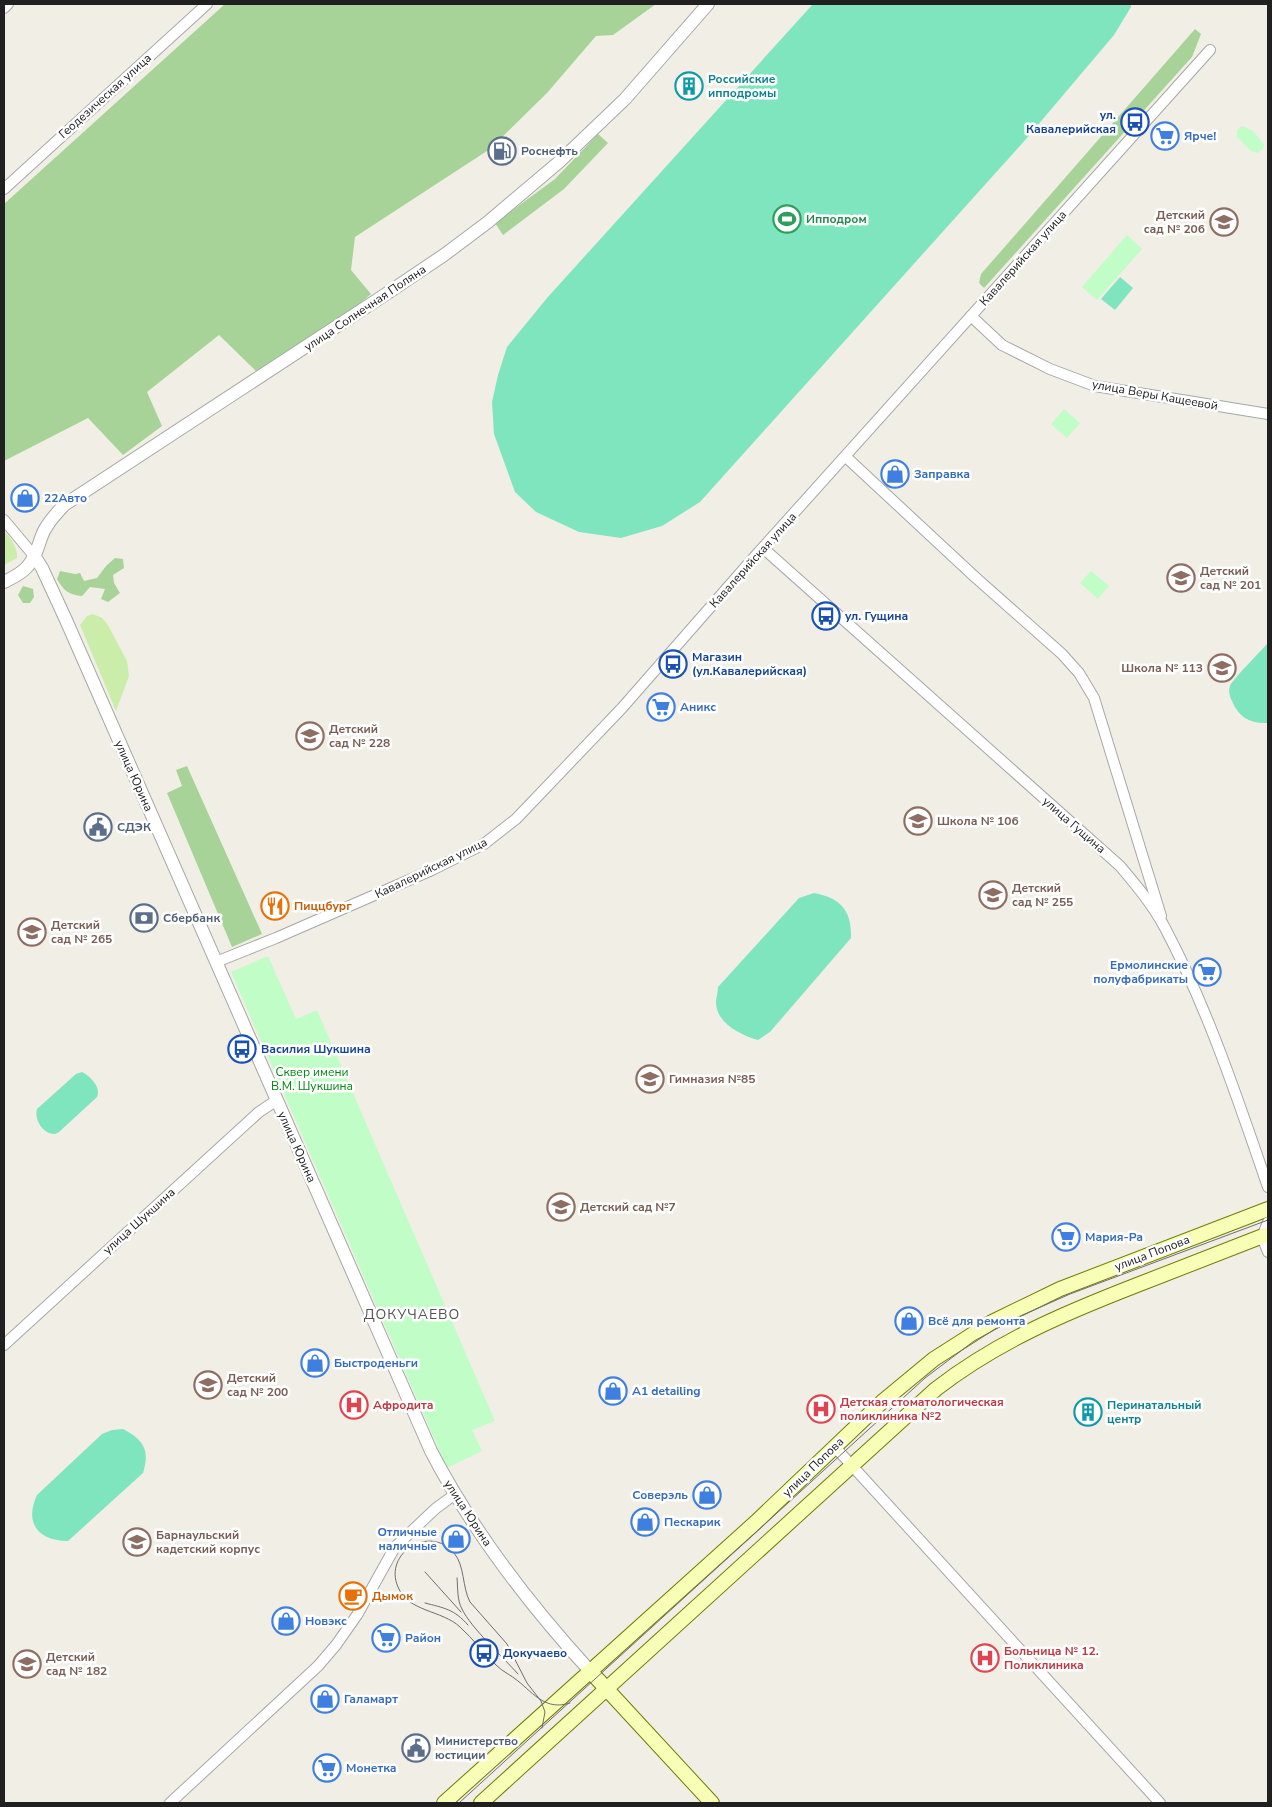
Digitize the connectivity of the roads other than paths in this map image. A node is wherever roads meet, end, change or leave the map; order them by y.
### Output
1 (8, 4) edge
2 (207, 4) edge
3 (708, 4) edge
4 (4, 8) edge
5 (1210, 50) dead end
6 (4, 189) edge
7 (971, 316) junction
8 (1268, 414) edge
9 (846, 457) junction
10 (4, 520) edge
11 (763, 548) junction
12 (35, 557) junction
13 (4, 582) edge
14 (1164, 926) junction
15 (216, 962) junction
16 (277, 1100) junction
17 (1268, 1187) edge
18 (1268, 1209) edge
19 (1268, 1222) edge
20 (1265, 1236) edge
21 (1268, 1252) edge
22 (4, 1345) edge
23 (834, 1446) junction
24 (852, 1465) junction
25 (454, 1495) junction
26 (590, 1671) junction
27 (606, 1689) junction
28 (170, 1803) edge
29 (444, 1803) edge
30 (481, 1803) edge
31 (712, 1803) edge
32 (1160, 1803) edge

1 - 4 street
2 - 6 street, Геодезическая улица
3 - 12 street, улица Солнечная Поляна
5 - 7 street, Кавалерийская улица
7 - 8 street, улица Веры Кащеевой
7 - 9 street, Кавалерийская улица
9 - 11 street, Кавалерийская улица
9 - 14 street
10 - 12 street, улица Юрина
11 - 14 street, улица Гущина
11 - 15 street, Кавалерийская улица
12 - 13 street, улица Солнечная Поляна
12 - 15 street, улица Юрина
14 - 17 street, улица Гущина
15 - 16 street, улица Юрина
16 - 22 street, улица Шукшина
16 - 25 street, улица Юрина
18 - 23 main road, улица Попова
19 - 20 street
20 - 21 street
20 - 24 main road, улица Попова
23 - 24 street
23 - 26 main road, улица Попова
24 - 27 main road, улица Попова
24 - 32 street
25 - 26 street, улица Юрина
25 - 28 street
26 - 27 main road
26 - 29 main road, улица Попова
27 - 30 main road, улица Попова
27 - 31 main road

